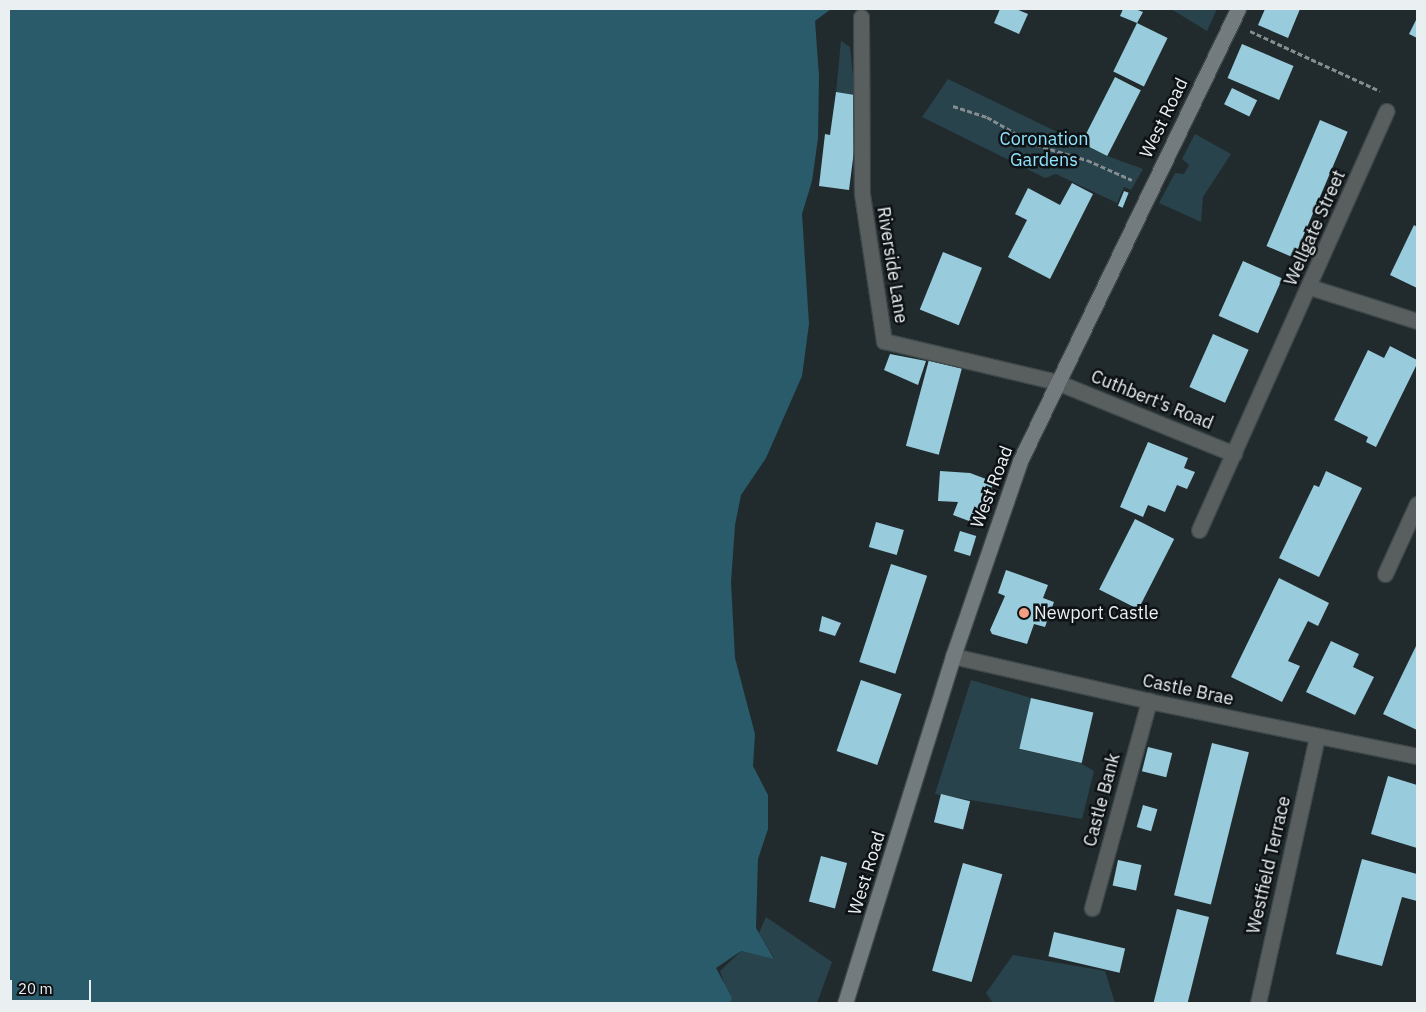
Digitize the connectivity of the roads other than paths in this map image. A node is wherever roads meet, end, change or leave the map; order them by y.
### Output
1 (1238, 9) edge
2 (861, 17) dead end
3 (1386, 111) road end
4 (1310, 287) junction
5 (1417, 321) edge
6 (1056, 382) junction
7 (1234, 454) junction
8 (1417, 504) edge
9 (1199, 530) dead end
10 (1385, 574) dead end
11 (953, 656) junction
12 (1148, 701) junction
13 (1317, 736) junction
14 (1417, 756) edge
15 (1092, 908) dead end
16 (845, 1003) edge
17 (1258, 1003) edge

1 - 6 main road, West Road
2 - 6 street, Riverside Lane
3 - 4 street, Wellgate Street
4 - 5 street
4 - 7 street, Wellgate Street
6 - 7 street, Cuthbert's Road
6 - 11 main road, West Road
7 - 9 street, Wellgate Street
8 - 10 street
11 - 12 street, Castle Brae
11 - 16 main road, West Road
12 - 13 street, Castle Brae
12 - 15 street, Castle Bank
13 - 14 street, Castle Brae
13 - 17 street, Westfield Terrace

